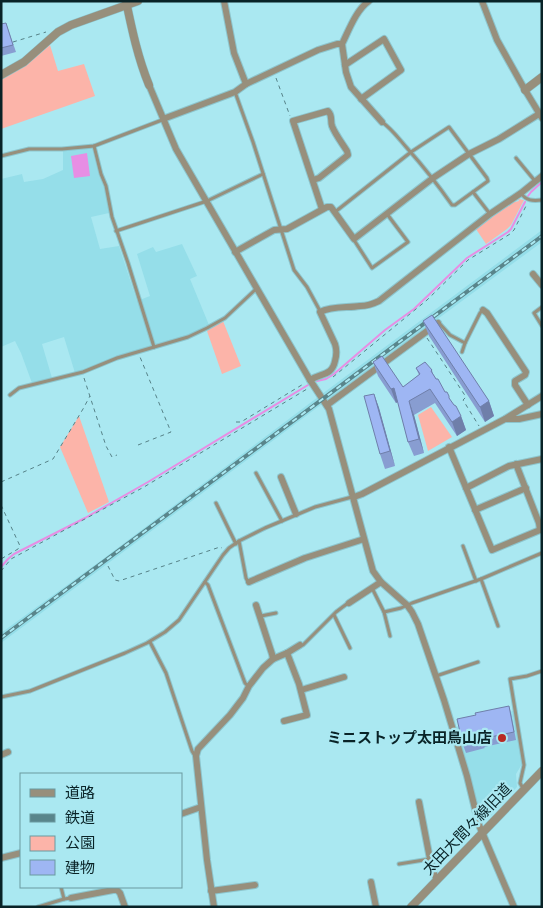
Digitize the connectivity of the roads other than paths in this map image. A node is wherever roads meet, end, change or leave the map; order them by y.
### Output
1 (138, 1) edge
2 (224, 1) edge
3 (369, 1) edge
4 (482, 1) edge
5 (127, 3) edge
6 (342, 44) junction
7 (345, 65) junction
8 (1, 75) edge
9 (542, 77) edge
10 (246, 84) junction
11 (149, 85) joint
12 (525, 90) junction
13 (235, 92) junction
14 (362, 99) junction
15 (540, 116) edge
16 (163, 120) junction
17 (382, 122) joint
18 (94, 146) junction
19 (411, 152) junction
20 (469, 154) junction
21 (1, 156) edge
22 (516, 158) dead end
23 (263, 174) junction
24 (542, 176) edge
25 (433, 178) junction
26 (313, 180) junction
27 (535, 182) junction
28 (473, 192) junction
29 (521, 193) junction
30 (542, 200) edge
31 (207, 201) junction
32 (322, 209) junction
33 (335, 213) junction
34 (387, 213) junction
35 (490, 214) junction
36 (281, 229) junction
37 (116, 231) junction
38 (354, 239) junction
39 (235, 252) junction
40 (533, 274) dead end
41 (542, 285) edge
42 (256, 289) junction
43 (542, 307) edge
44 (483, 310) joint
45 (320, 312) junction
46 (438, 323) joint
47 (542, 326) edge
48 (465, 343) junction
49 (154, 347) junction
50 (462, 352) dead end
51 (312, 383) junction
52 (10, 394) dead end
53 (542, 396) edge
54 (327, 405) junction
55 (528, 405) junction
56 (542, 414) edge
57 (505, 419) junction
58 (450, 448) junction
59 (542, 459) edge
60 (516, 464) junction
61 (256, 472) dead end
62 (281, 477) dead end
63 (466, 488) junction
64 (526, 488) junction
65 (354, 497) junction
66 (216, 503) dead end
67 (475, 510) junction
68 (296, 514) junction
69 (282, 521) junction
70 (364, 539) junction
71 (237, 543) junction
72 (463, 546) dead end
73 (542, 552) edge
74 (481, 579) junction
75 (476, 581) junction
76 (205, 582) junction
77 (248, 582) joint
78 (381, 582) junction
79 (372, 588) junction
80 (348, 603) joint
81 (256, 605) dead end
82 (407, 605) junction
83 (384, 612) junction
84 (276, 613) dead end
85 (334, 615) junction
86 (260, 616) junction
87 (498, 626) dead end
88 (390, 636) dead end
89 (150, 642) junction
90 (300, 645) joint
91 (350, 648) dead end
92 (288, 653) junction
93 (273, 659) junction
94 (478, 662) dead end
95 (542, 672) edge
96 (435, 676) junction
97 (344, 677) dead end
98 (249, 686) junction
99 (301, 690) junction
100 (1, 697) edge
101 (284, 721) dead end
102 (8, 752) dead end
103 (1, 755) edge
104 (196, 756) junction
105 (542, 770) edge
106 (524, 790) junction
107 (419, 802) dead end
108 (201, 807) junction
109 (182, 814) edge
110 (482, 833) junction
111 (20, 853) edge
112 (1, 858) edge
113 (430, 859) junction
114 (399, 864) dead end
115 (437, 880) junction
116 (371, 882) dead end
117 (255, 885) dead end
118 (62, 888) edge
119 (211, 891) junction
120 (68, 899) junction
121 (38, 907) edge
122 (124, 907) edge
123 (214, 907) edge
124 (376, 907) edge
125 (411, 907) edge
126 (514, 907) edge

1 - 5 street
2 - 10 street
3 - 6 street
4 - 12 street
5 - 8 street
5 - 11 street
6 - 7 street
6 - 10 street
7 - 14 street
7 - 14 street
9 - 12 street
10 - 13 street
11 - 16 street
12 - 15 street
13 - 16 street
13 - 23 lane
14 - 17 street
15 - 20 street
16 - 18 lane
16 - 31 street
17 - 19 lane
18 - 21 lane
18 - 37 lane
19 - 20 lane
19 - 25 lane
19 - 33 lane
20 - 25 street
20 - 28 lane
22 - 27 lane
23 - 31 lane
23 - 36 lane
24 - 27 street
25 - 28 lane
25 - 34 street
26 - 26 street
26 - 32 street
27 - 29 street
28 - 35 lane
29 - 30 lane
29 - 35 street
31 - 37 lane
31 - 39 street
32 - 33 street
32 - 36 street
33 - 38 street
34 - 38 street
34 - 38 lane
35 - 45 street
36 - 39 street
36 - 45 lane
37 - 49 lane
39 - 42 street
40 - 41 street
42 - 49 lane
42 - 51 street
43 - 47 lane
44 - 48 lane
44 - 55 street
45 - 51 street
46 - 48 lane
46 - 54 street
48 - 50 lane
49 - 52 lane
51 - 54 street
53 - 55 street
54 - 65 street
55 - 57 street
56 - 57 street
57 - 58 street
58 - 63 street
58 - 65 street
59 - 60 street
60 - 63 street
60 - 64 street
61 - 69 lane
62 - 68 street
63 - 67 street
64 - 67 street
64 - 67 street
65 - 68 lane
65 - 70 street
66 - 71 lane
68 - 69 lane
69 - 71 lane
70 - 77 street
70 - 78 street
71 - 76 lane
71 - 77 lane
72 - 75 lane
73 - 74 lane
74 - 75 lane
74 - 87 lane
75 - 82 lane
76 - 89 lane
76 - 98 lane
78 - 79 street
78 - 82 street
79 - 80 street
79 - 83 lane
80 - 85 lane
81 - 86 street
82 - 83 lane
82 - 96 street
83 - 88 lane
84 - 86 lane
85 - 90 lane
85 - 91 lane
86 - 93 street
89 - 100 lane
89 - 104 lane
90 - 92 street
92 - 93 street
92 - 99 street
93 - 98 street
94 - 96 lane
95 - 106 lane
96 - 110 street
97 - 99 street
98 - 104 street
99 - 101 street
102 - 103 street
104 - 108 street
105 - 106 street, 太田大間々線旧道
106 - 110 street, 太田大間々線旧道
107 - 113 street
108 - 109 street
108 - 119 street
110 - 115 street, 太田大間々線旧道
110 - 126 street
111 - 112 street
113 - 114 lane
113 - 115 street
115 - 125 street, 太田大間々線旧道
116 - 124 street
117 - 119 street
118 - 120 lane
119 - 123 street
120 - 121 lane
120 - 122 street

